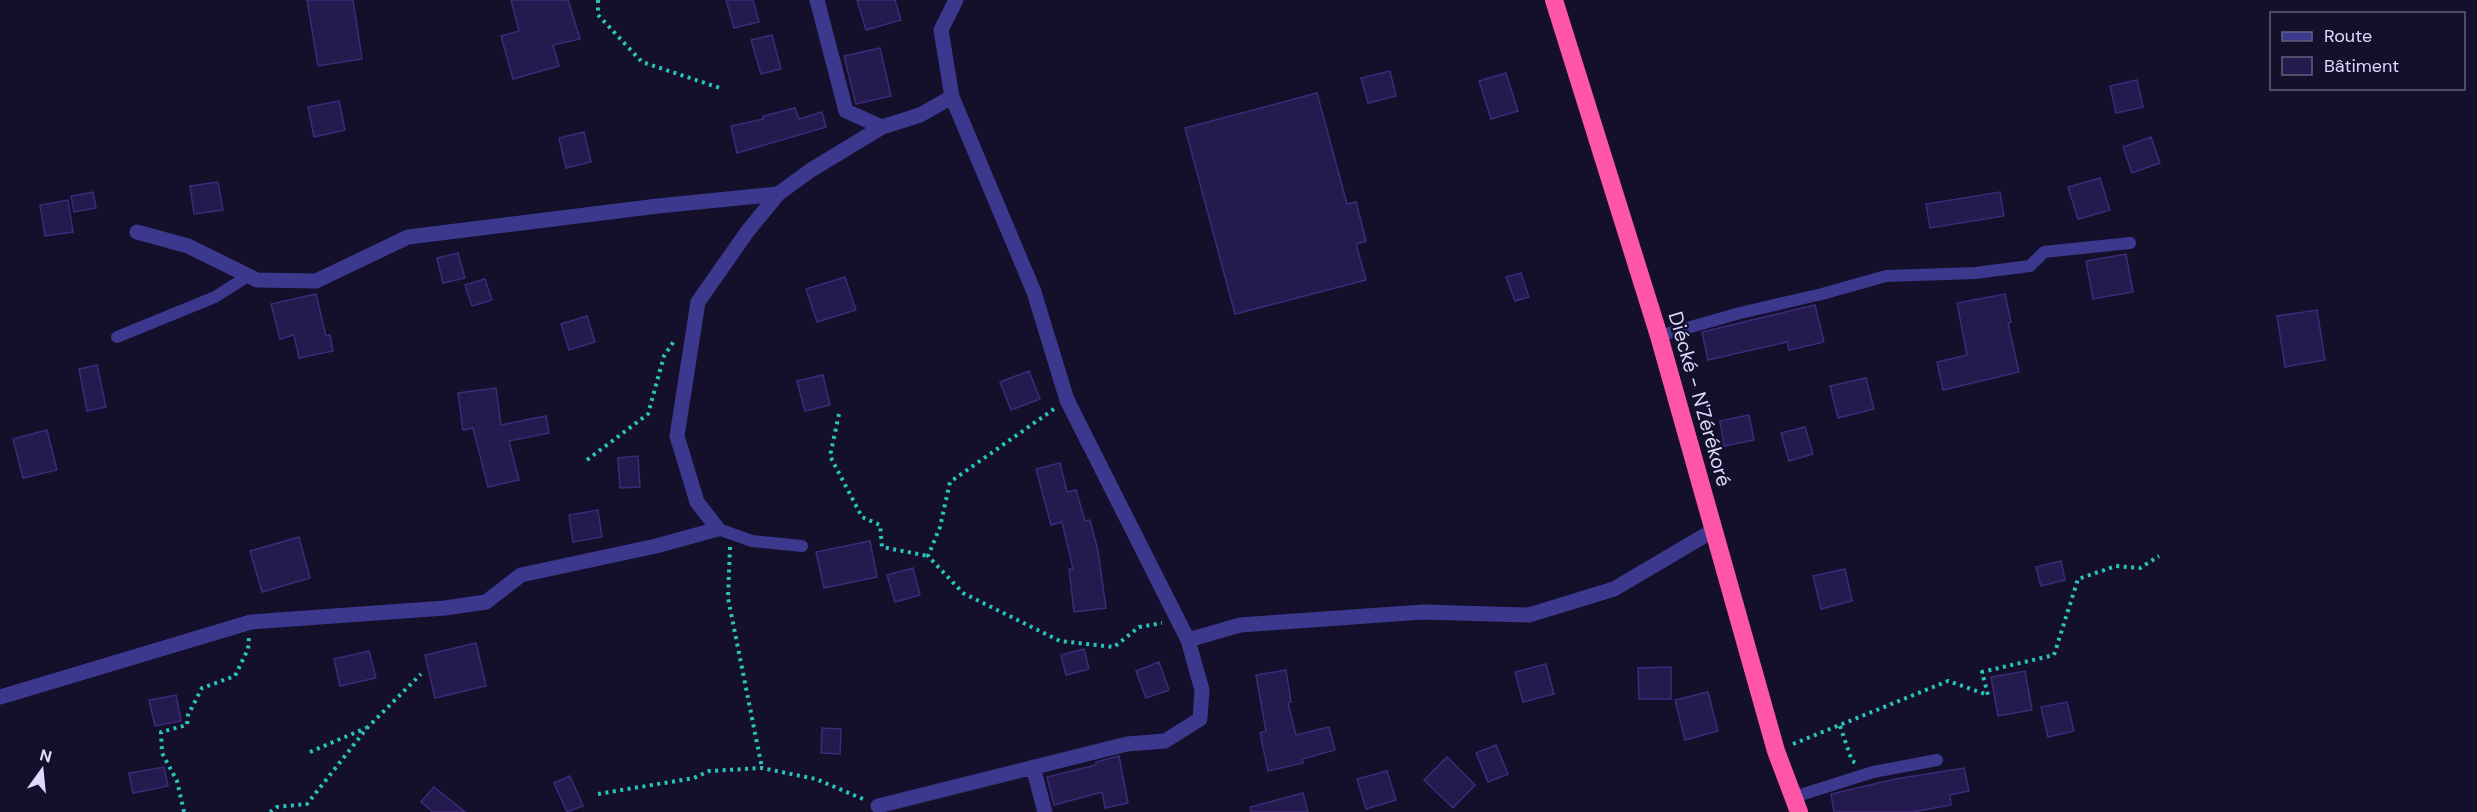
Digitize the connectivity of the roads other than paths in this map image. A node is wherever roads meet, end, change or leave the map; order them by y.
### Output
1 (817, 0) edge
2 (956, 0) edge
3 (1554, 0) edge
4 (951, 97) junction
5 (882, 127) junction
6 (778, 194) junction
7 (137, 232) dead end
8 (2130, 243) dead end
9 (248, 276) junction
10 (1659, 336) junction
11 (117, 337) dead end
12 (718, 529) junction
13 (1714, 530) junction
14 (802, 546) dead end
15 (1188, 640) junction
16 (0, 697) edge
17 (1937, 760) dead end
18 (1033, 767) junction
19 (1796, 804) edge
20 (875, 809) edge
21 (1045, 812) edge

1 - 5 street
2 - 4 street
3 - 10 highway, Diécké - N'Zérékoré
4 - 5 street
4 - 15 street
5 - 6 street
6 - 9 street
6 - 12 street
7 - 9 street
8 - 10 lane
9 - 11 lane
10 - 13 highway, Diécké - N'Zérékoré
12 - 14 lane
12 - 16 street
13 - 15 street
13 - 19 highway, Diécké - N'Zérékoré
15 - 18 street
17 - 19 lane
18 - 20 street
18 - 21 street

